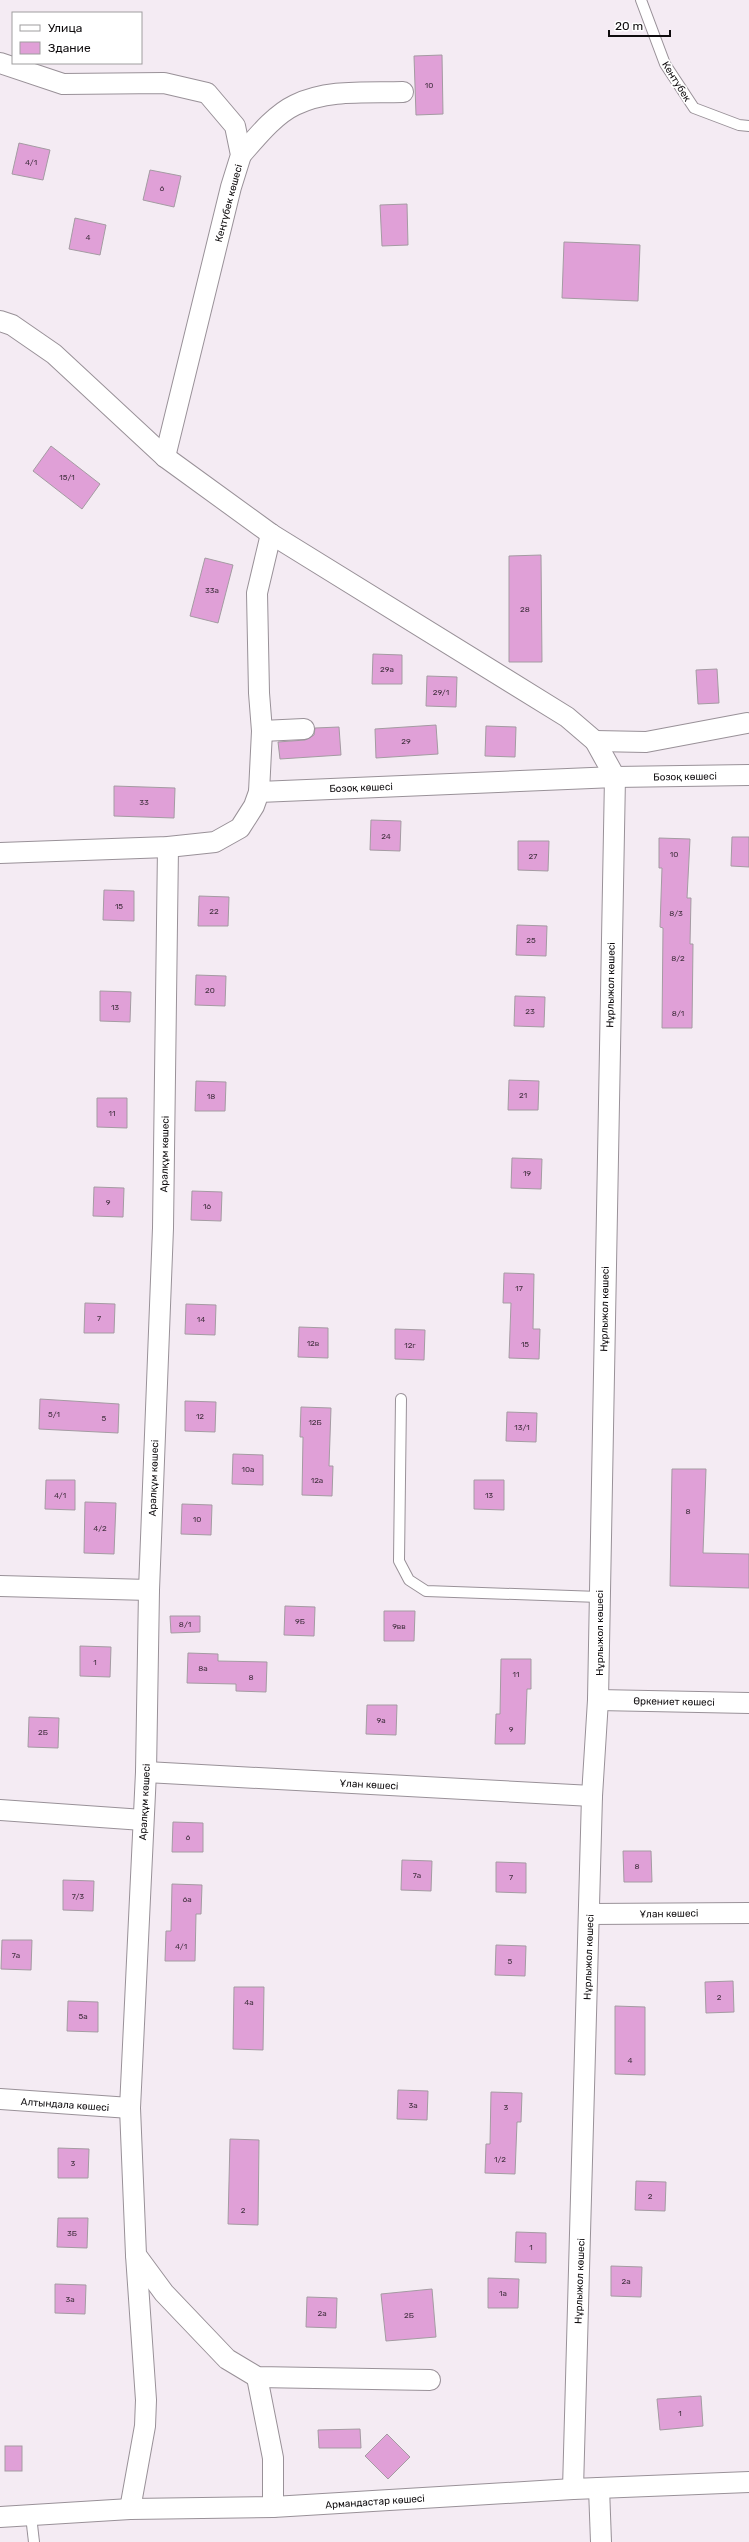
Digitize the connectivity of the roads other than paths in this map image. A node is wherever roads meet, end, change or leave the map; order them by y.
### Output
1 (641, 0) edge
2 (0, 63) edge
3 (403, 92) dead end
4 (749, 126) edge
5 (241, 155) junction
6 (0, 321) edge
7 (165, 457) junction
8 (271, 534) junction
9 (748, 721) edge
10 (304, 729) dead end
11 (262, 731) junction
12 (595, 741) junction
13 (749, 775) edge
14 (614, 777) junction
15 (259, 792) junction
16 (168, 848) junction
17 (0, 853) edge
18 (401, 1399) dead end
19 (0, 1586) edge
20 (148, 1590) junction
21 (598, 1598) junction
22 (598, 1700) junction
23 (749, 1703) edge
24 (146, 1772) junction
25 (592, 1796) junction
26 (0, 1810) edge
27 (143, 1820) junction
28 (749, 1912) edge
29 (590, 1914) junction
30 (0, 2100) edge
31 (130, 2108) junction
32 (136, 2255) junction
33 (256, 2377) junction
34 (430, 2380) dead end
35 (749, 2482) edge
36 (599, 2488) junction
37 (574, 2489) junction
38 (273, 2507) junction
39 (130, 2509) junction
40 (31, 2516) junction
41 (0, 2517) edge
42 (34, 2542) edge
43 (601, 2542) edge

1 - 4 lane, Кентубек
2 - 5 street, Кеңтүбек көшесі
3 - 5 street
5 - 7 street, Кеңтүбек көшесі
6 - 7 street
7 - 8 street
8 - 11 street
8 - 12 street
9 - 12 street
10 - 11 street
11 - 15 street
12 - 14 street
13 - 14 street, Бозоқ көшесі
14 - 15 street, Бозоқ көшесі
14 - 21 street, Нұрлыжол көшесі
15 - 16 street
16 - 17 street
16 - 20 street, Аралқұм көшесі
18 - 21 lane
19 - 20 street
20 - 24 street, Аралқұм көшесі
21 - 22 street, Нұрлыжол көшесі
22 - 23 street, Өркениет көшесі
22 - 25 street, Нұрлыжол көшесі
24 - 25 street, Ұлан көшесі
24 - 27 street, Аралқұм көшесі
25 - 29 street, Нұрлыжол көшесі
26 - 27 street
27 - 31 street, Аралқұм көшесі
28 - 29 street, Ұлан көшесі
29 - 37 street, Нұрлыжол көшесі
30 - 31 street, Алтындала көшесі
31 - 32 street, Аралқұм көшесі
32 - 33 street
32 - 39 street, Аралқұм көшесі
33 - 34 street
33 - 38 street
35 - 36 street, Армандастар көшесі
36 - 37 street, Армандастар көшесі
36 - 43 street
37 - 38 street, Армандастар көшесі
38 - 39 street, Армандастар көшесі
39 - 40 street, Армандастар көшесі
40 - 41 street, Армандастар көшесі
40 - 42 lane

